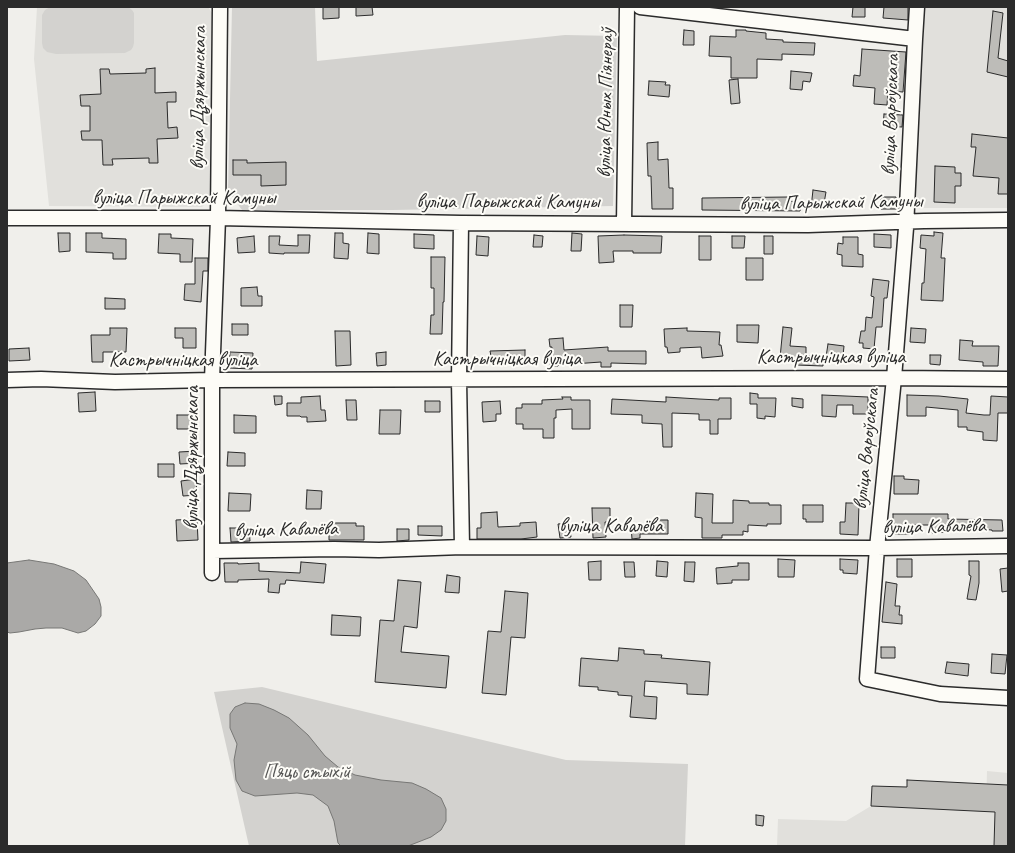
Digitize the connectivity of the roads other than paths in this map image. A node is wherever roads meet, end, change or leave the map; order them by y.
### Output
1 (220, 7) edge
2 (627, 7) edge
3 (640, 7) edge
4 (917, 7) edge
5 (914, 39) junction
6 (7, 218) edge
7 (218, 218) junction
8 (1008, 220) edge
9 (907, 222) junction
10 (461, 223) junction
11 (624, 224) junction
12 (894, 378) junction
13 (1008, 379) edge
14 (7, 380) edge
15 (212, 380) junction
16 (460, 380) junction
17 (1008, 546) edge
18 (462, 547) junction
19 (877, 548) junction
20 (213, 551) junction
21 (212, 573) dead end
22 (1008, 698) edge

1 - 7 street, вуліца Дзяржынскага
2 - 11 street, вуліца Юных Піянераў
3 - 5 street
4 - 5 street, вуліца Вароўскага
5 - 9 street, вуліца Вароўскага
6 - 7 street, вуліца Парыжскай Камуны
7 - 10 street, вуліца Парыжскай Камуны
7 - 15 street, вуліца Дзяржынскага
8 - 9 street, вуліца Парыжскай Камуны
9 - 11 street, вуліца Парыжскай Камуны
9 - 12 street, вуліца Вароўскага
10 - 11 street, вуліца Парыжскай Камуны
10 - 16 street
12 - 13 street, Кастрычніцкая вуліца
12 - 16 street, Кастрычніцкая вуліца
12 - 19 street, вуліца Вароўскага
14 - 15 street, Кастрычніцкая вуліца
15 - 16 street, Кастрычніцкая вуліца
15 - 20 street, вуліца Дзяржынскага
16 - 18 street
17 - 19 street, вуліца Кавалёва
18 - 19 street, вуліца Кавалёва
18 - 20 street, вуліца Кавалёва
19 - 22 street, вуліца Вароўскага
20 - 21 street, вуліца Дзяржынскага

